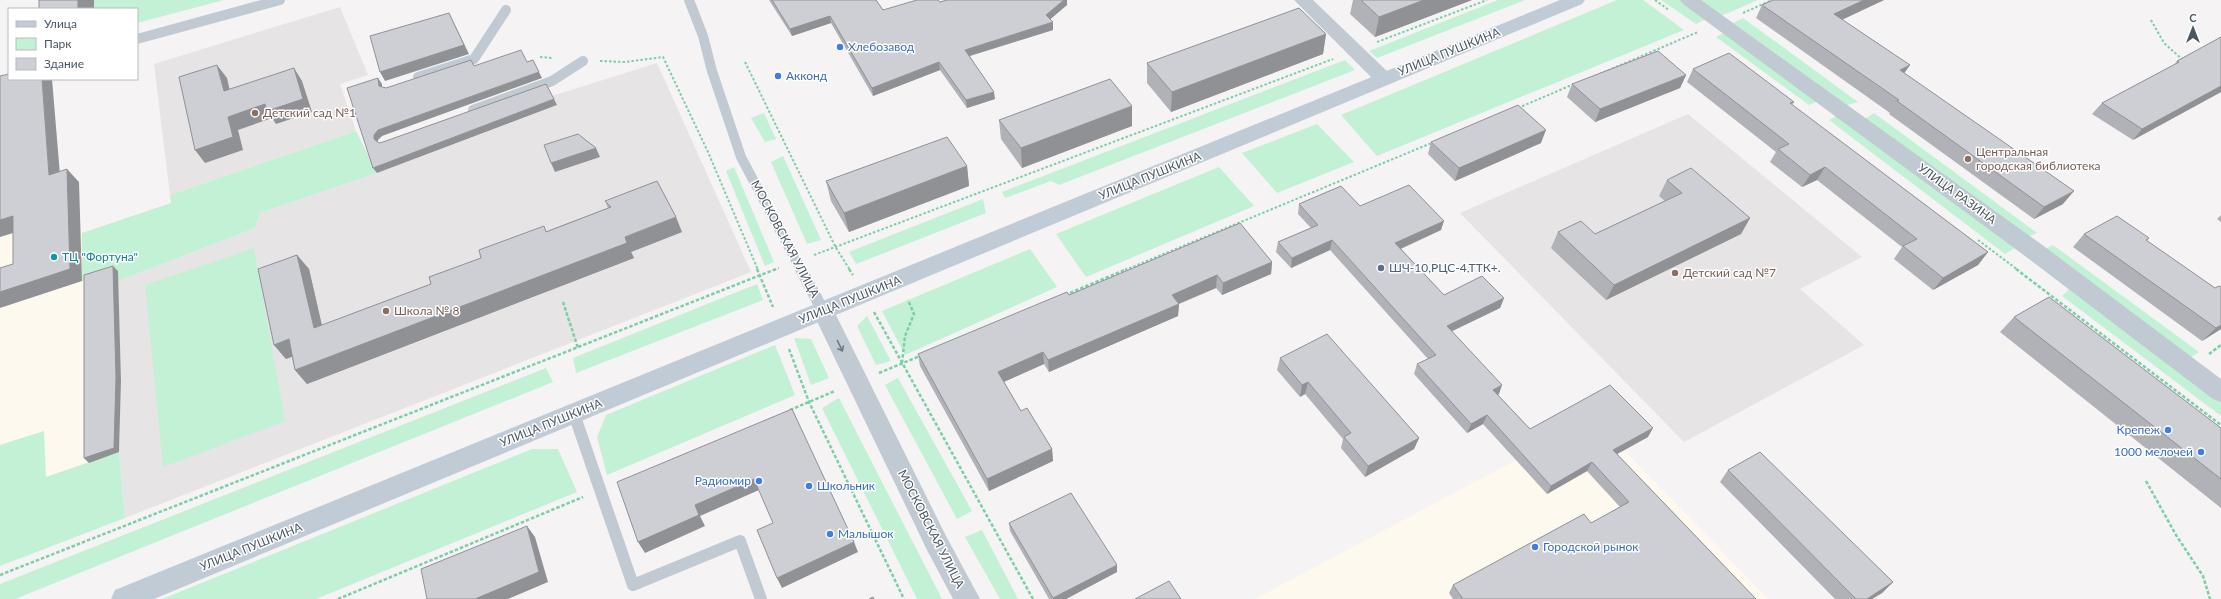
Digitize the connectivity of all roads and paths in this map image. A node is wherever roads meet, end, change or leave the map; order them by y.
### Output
1 (280, 0) edge
2 (689, 0) edge
3 (1303, 0) edge
4 (1487, 0) edge
5 (1576, 0) edge
6 (1690, 0) edge
7 (1772, 0) edge
8 (506, 10) dead end
9 (2151, 20) dead end
10 (1721, 23) junction
11 (138, 39) edge
12 (1355, 51) junction
13 (663, 57) dead end
14 (583, 61) dead end
15 (745, 62) dead end
16 (2186, 63) edge
17 (1384, 79) junction
18 (409, 80) edge
19 (1510, 111) edge
20 (464, 113) edge
21 (1438, 140) edge
22 (836, 248) junction
23 (796, 261) junction
24 (761, 277) junction
25 (905, 293) dead end
26 (864, 294) junction
27 (1063, 296) edge
28 (563, 302) dead end
29 (823, 311) junction
30 (782, 328) junction
31 (578, 348) junction
32 (924, 354) edge
33 (902, 364) junction
34 (857, 382) junction
35 (2221, 392) edge
36 (809, 402) junction
37 (788, 411) edge
38 (574, 414) junction
39 (2146, 481) dead end
40 (599, 490) junction
41 (0, 575) edge
42 (124, 599) edge
43 (338, 599) edge
44 (761, 599) edge
45 (904, 599) edge
46 (967, 599) edge
47 (1033, 599) edge
48 (2210, 599) edge

1 - 11 lane
2 - 23 lane, МОСКОВСКАЯ УЛИЦА
3 - 12 street
4 - 12 path
5 - 17 main road, УЛИЦА ПУШКИНА
6 - 10 street, УЛИЦА РАЗИНА
7 - 10 path
8 - 18 lane
9 - 16 path
10 - 19 path
10 - 35 street, УЛИЦА РАЗИНА
12 - 17 street
12 - 22 path
13 - 24 path
14 - 20 lane
15 - 22 path
17 - 26 main road, УЛИЦА ПУШКИНА
21 - 27 path
22 - 23 path
22 - 26 path
23 - 24 path
23 - 29 lane, МОСКОВСКАЯ УЛИЦА
24 - 30 path
24 - 31 path
25 - 33 path
26 - 29 main road, УЛИЦА ПУШКИНА
26 - 33 path
28 - 31 path
29 - 30 main road, УЛИЦА ПУШКИНА
29 -> 34 street, МОСКОВСКАЯ УЛИЦА
30 - 36 path
30 - 38 main road, УЛИЦА ПУШКИНА
31 - 41 path
32 - 33 path
33 - 34 path
33 - 47 path
34 - 36 path
34 - 46 street, МОСКОВСКАЯ УЛИЦА
36 - 37 path
36 - 45 path
38 - 40 lane
38 - 42 main road, УЛИЦА ПУШКИНА
39 - 48 path
40 - 43 path
40 - 44 lane

